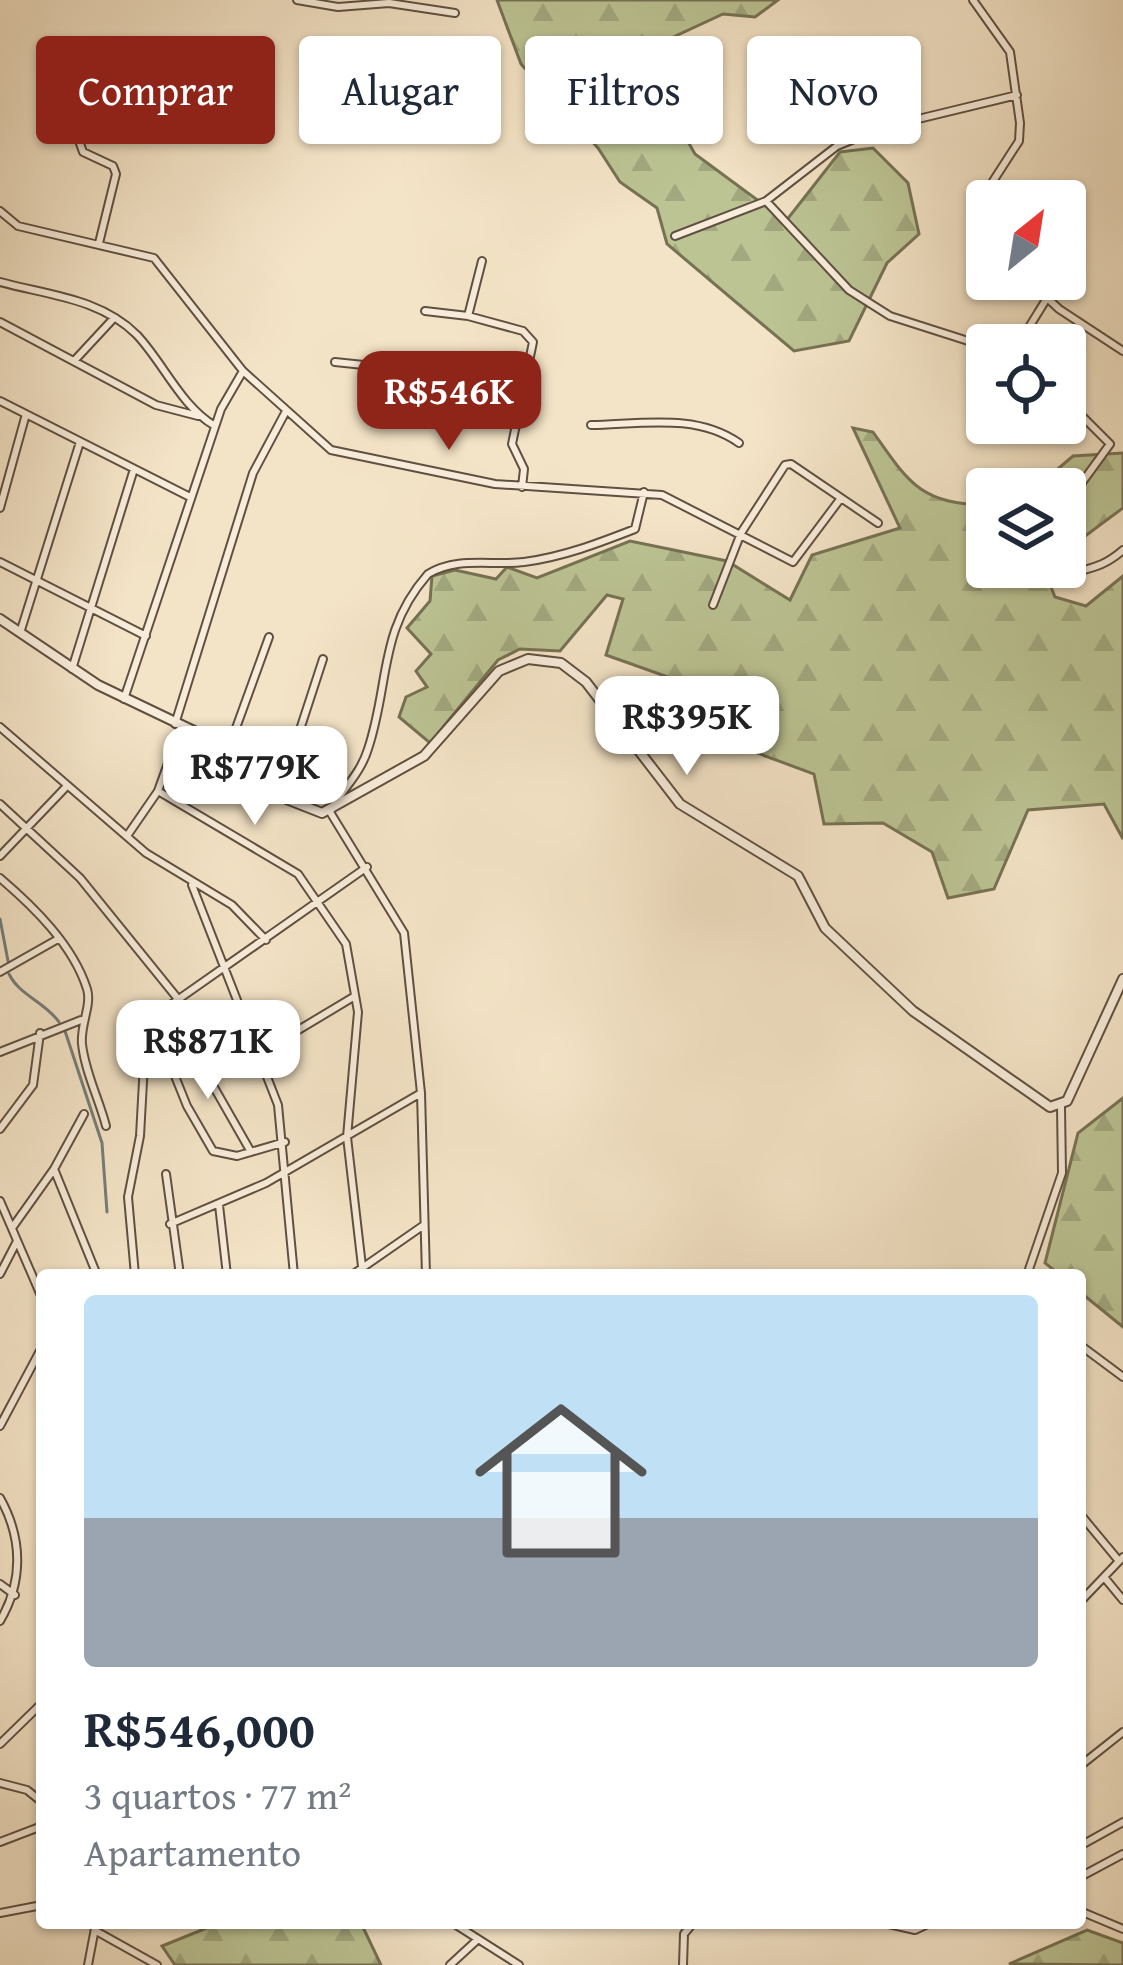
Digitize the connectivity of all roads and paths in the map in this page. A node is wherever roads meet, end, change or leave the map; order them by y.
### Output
1 (297, 0) edge
2 (973, 0) edge
3 (455, 13) dead end
4 (1017, 95) junction
5 (80, 144) edge
6 (994, 180) edge
7 (766, 201) junction
8 (0, 211) edge
9 (675, 236) dead end
10 (99, 243) junction
11 (482, 261) dead end
12 (1, 285) edge
13 (1050, 300) edge
14 (424, 311) dead end
15 (468, 316) junction
16 (114, 318) junction
17 (0, 322) edge
18 (966, 340) edge
19 (1123, 351) edge
20 (74, 361) junction
21 (335, 362) dead end
22 (243, 371) junction
23 (523, 390) junction
24 (0, 400) edge
25 (285, 413) junction
26 (26, 414) junction
27 (198, 416) junction
28 (1086, 420) edge
29 (591, 424) dead end
30 (215, 426) junction
31 (80, 441) junction
32 (739, 443) dead end
33 (134, 469) junction
34 (1086, 477) edge
35 (522, 487) junction
36 (644, 492) junction
37 (190, 497) junction
38 (841, 498) junction
39 (0, 508) edge
40 (878, 524) dead end
41 (742, 533) junction
42 (1123, 550) edge
43 (0, 562) edge
44 (1086, 570) edge
45 (40, 582) junction
46 (713, 605) dead end
47 (94, 610) junction
48 (0, 619) edge
49 (20, 633) junction
50 (146, 636) junction
51 (269, 637) dead end
52 (322, 659) dead end
53 (72, 669) junction
54 (124, 700) junction
55 (178, 726) junction
56 (0, 727) edge
57 (228, 750) junction
58 (65, 788) junction
59 (158, 791) junction
60 (278, 797) junction
61 (0, 804) edge
62 (330, 812) junction
63 (26, 828) junction
64 (127, 836) junction
65 (0, 856) edge
66 (367, 867) junction
67 (0, 878) edge
68 (192, 885) junction
69 (320, 900) junction
70 (58, 939) junction
71 (266, 940) junction
72 (227, 966) junction
73 (0, 972) edge
74 (1123, 979) edge
75 (356, 996) junction
76 (178, 999) junction
77 (81, 1020) junction
78 (154, 1024) junction
79 (40, 1033) junction
80 (0, 1052) edge
81 (260, 1053) junction
82 (421, 1093) junction
83 (1064, 1104) junction
84 (84, 1114) dead end
85 (106, 1126) dead end
86 (0, 1128) edge
87 (347, 1137) junction
88 (285, 1142) junction
89 (251, 1152) junction
90 (54, 1169) junction
91 (288, 1172) junction
92 (166, 1174) dead end
93 (0, 1201) edge
94 (219, 1205) junction
95 (170, 1224) junction
96 (424, 1225) junction
97 (12, 1228) junction
98 (17, 1241) junction
99 (95, 1269) edge
100 (134, 1269) edge
101 (179, 1269) edge
102 (226, 1269) edge
103 (294, 1269) edge
104 (363, 1269) edge
105 (367, 1269) edge
106 (426, 1269) edge
107 (1029, 1269) edge
108 (0, 1274) edge
109 (36, 1284) edge
110 (1086, 1349) edge
111 (36, 1359) edge
112 (1123, 1377) edge
113 (0, 1426) edge
114 (0, 1498) edge
115 (1086, 1521) edge
116 (1121, 1559) edge
117 (1104, 1577) junction
118 (0, 1583) edge
119 (15, 1595) junction
120 (1086, 1596) edge
121 (1123, 1600) edge
122 (0, 1621) edge
123 (36, 1709) edge
124 (1123, 1732) edge
125 (0, 1744) edge
126 (1086, 1761) edge
127 (0, 1783) edge
128 (36, 1797) edge
129 (1123, 1822) edge
130 (36, 1828) edge
131 (0, 1842) edge
132 (1086, 1843) edge
133 (1123, 1854) edge
134 (1086, 1874) edge
135 (36, 1906) edge
136 (0, 1913) edge
137 (1086, 1914) edge
138 (96, 1929) edge
139 (99, 1929) edge
140 (461, 1929) edge
141 (688, 1929) edge
142 (1123, 1929) edge
143 (476, 1941) junction
144 (88, 1965) edge
145 (157, 1965) edge
146 (450, 1965) edge
147 (519, 1965) edge
148 (682, 1965) edge

1 - 3 street
2 - 4 street
4 - 6 street
4 - 7 street
5 - 10 street
7 - 9 street
7 - 18 street
8 - 10 street
10 - 22 street
11 - 15 street
12 - 16 street
13 - 19 street
14 - 15 street
15 - 23 street
16 - 20 street
16 - 27 street
17 - 20 street
20 - 27 street
21 - 23 street
22 - 25 street
22 - 30 street
23 - 35 street
24 - 26 street
25 - 35 street
25 - 55 street
26 - 31 street
26 - 39 street
27 - 30 street
28 - 34 street
29 - 32 street
30 - 37 street
31 - 33 street
31 - 45 street
33 - 37 street
33 - 47 street
35 - 36 street
36 - 41 street
36 - 62 street
37 - 50 street
38 - 40 street
38 - 41 street
38 - 41 street
41 - 46 street
42 - 44 street
43 - 45 street
45 - 47 street
45 - 49 street
47 - 50 street
47 - 53 street
48 - 49 street
49 - 53 street
50 - 54 street
51 - 57 street
52 - 60 street
53 - 54 street
54 - 55 street
55 - 57 street
55 - 59 street
56 - 58 street
57 - 60 street
58 - 63 street
58 - 64 street
59 - 64 street
59 - 69 street
60 - 62 street
61 - 63 street
62 - 66 street
62 - 83 street
63 - 65 street
63 - 76 street
64 - 68 street
66 - 69 street
66 - 82 street
67 - 70 street
68 - 71 street
68 - 72 street
69 - 71 street
69 - 75 street
70 - 73 street
70 - 77 street
71 - 72 street
72 - 76 street
72 - 81 street
74 - 83 street
75 - 81 street
75 - 87 street
76 - 78 street
76 - 89 street
77 - 79 street
77 - 85 street
78 - 89 street
78 - 100 street
79 - 80 street
79 - 86 street
81 - 88 street
82 - 87 street
82 - 96 street
83 - 107 street
84 - 90 street
87 - 91 street
87 - 104 street
88 - 89 street
88 - 91 street
90 - 97 street
90 - 99 street
91 - 94 street
91 - 103 street
92 - 95 street
93 - 97 street
94 - 95 street
94 - 102 street
95 - 101 street
96 - 105 street
96 - 106 street
97 - 98 street
98 - 108 street
98 - 109 street
110 - 112 street
111 - 113 street
114 - 119 street
115 - 116 street
116 - 117 street
117 - 120 street
117 - 121 street
118 - 119 street
119 - 122 street
123 - 125 street
124 - 126 street
127 - 128 street
129 - 132 street
130 - 131 street
133 - 134 street
135 - 136 street
137 - 142 street
138 - 144 street
139 - 145 street
140 - 143 street
141 - 148 street
143 - 146 street
143 - 147 street

